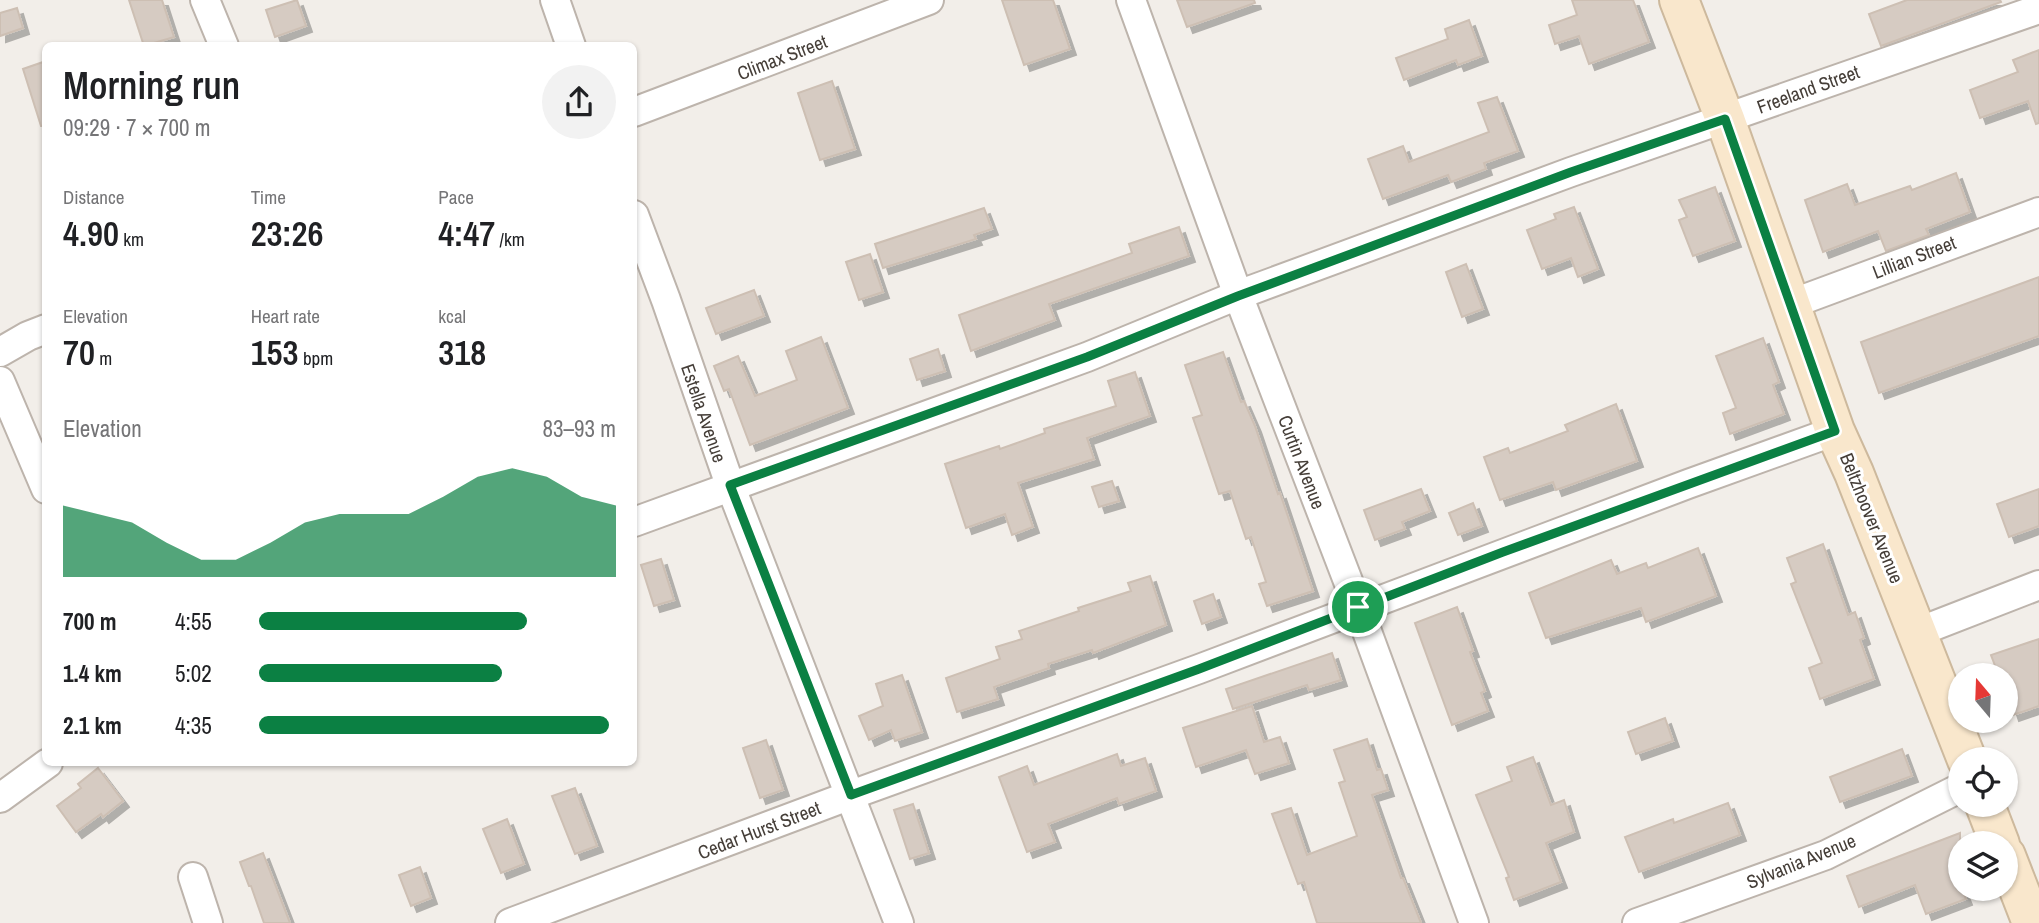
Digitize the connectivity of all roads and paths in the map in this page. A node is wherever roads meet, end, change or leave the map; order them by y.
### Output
1 (205, 0) edge
2 (555, 0) edge
3 (929, 0) edge
4 (1131, 0) edge
5 (1679, 0) edge
6 (2039, 9) edge
7 (222, 42) edge
8 (571, 42) edge
9 (637, 111) edge
10 (1725, 119) junction
11 (2039, 212) edge
12 (637, 223) edge
13 (1238, 296) junction
14 (1791, 304) junction
15 (42, 331) edge
16 (0, 352) edge
17 (0, 381) edge
18 (1835, 431) junction
19 (42, 480) edge
20 (730, 485) junction
21 (637, 521) edge
22 (2039, 584) edge
23 (1358, 607) junction
24 (1918, 632) junction
25 (1962, 747) edge
26 (44, 766) edge
27 (1948, 794) edge
28 (851, 795) junction
29 (0, 798) edge
30 (193, 877) dead end
31 (2018, 887) edge
32 (208, 923) edge
33 (510, 923) edge
34 (900, 923) edge
35 (1474, 923) edge
36 (1637, 923) edge
37 (2032, 923) edge

1 - 7 street
2 - 8 street
3 - 9 street, Climax Street
4 - 13 street, Curtin Avenue
5 - 10 street, Beltzhoover Avenue
6 - 10 street, Freeland Street
10 - 13 street, Freeland Street
10 - 14 street, Beltzhoover Avenue
11 - 14 street, Lillian Street
12 - 20 street, Estella Avenue
13 - 20 street, Freeland Street
13 - 23 street, Curtin Avenue
14 - 18 street, Beltzhoover Avenue
15 - 16 street
17 - 19 street
18 - 23 street, Cedar Hurst Street
18 - 24 street, Beltzhoover Avenue
20 - 21 street, Freeland Street
20 - 28 street, Estella Avenue
22 - 24 street
23 - 28 street, Cedar Hurst Street
23 - 35 street, Curtin Avenue
24 - 25 street, Beltzhoover Avenue
26 - 29 street
27 - 36 street, Sylvania Avenue
28 - 33 street, Cedar Hurst Street
28 - 34 street, Estella Avenue
30 - 32 street
31 - 37 street

